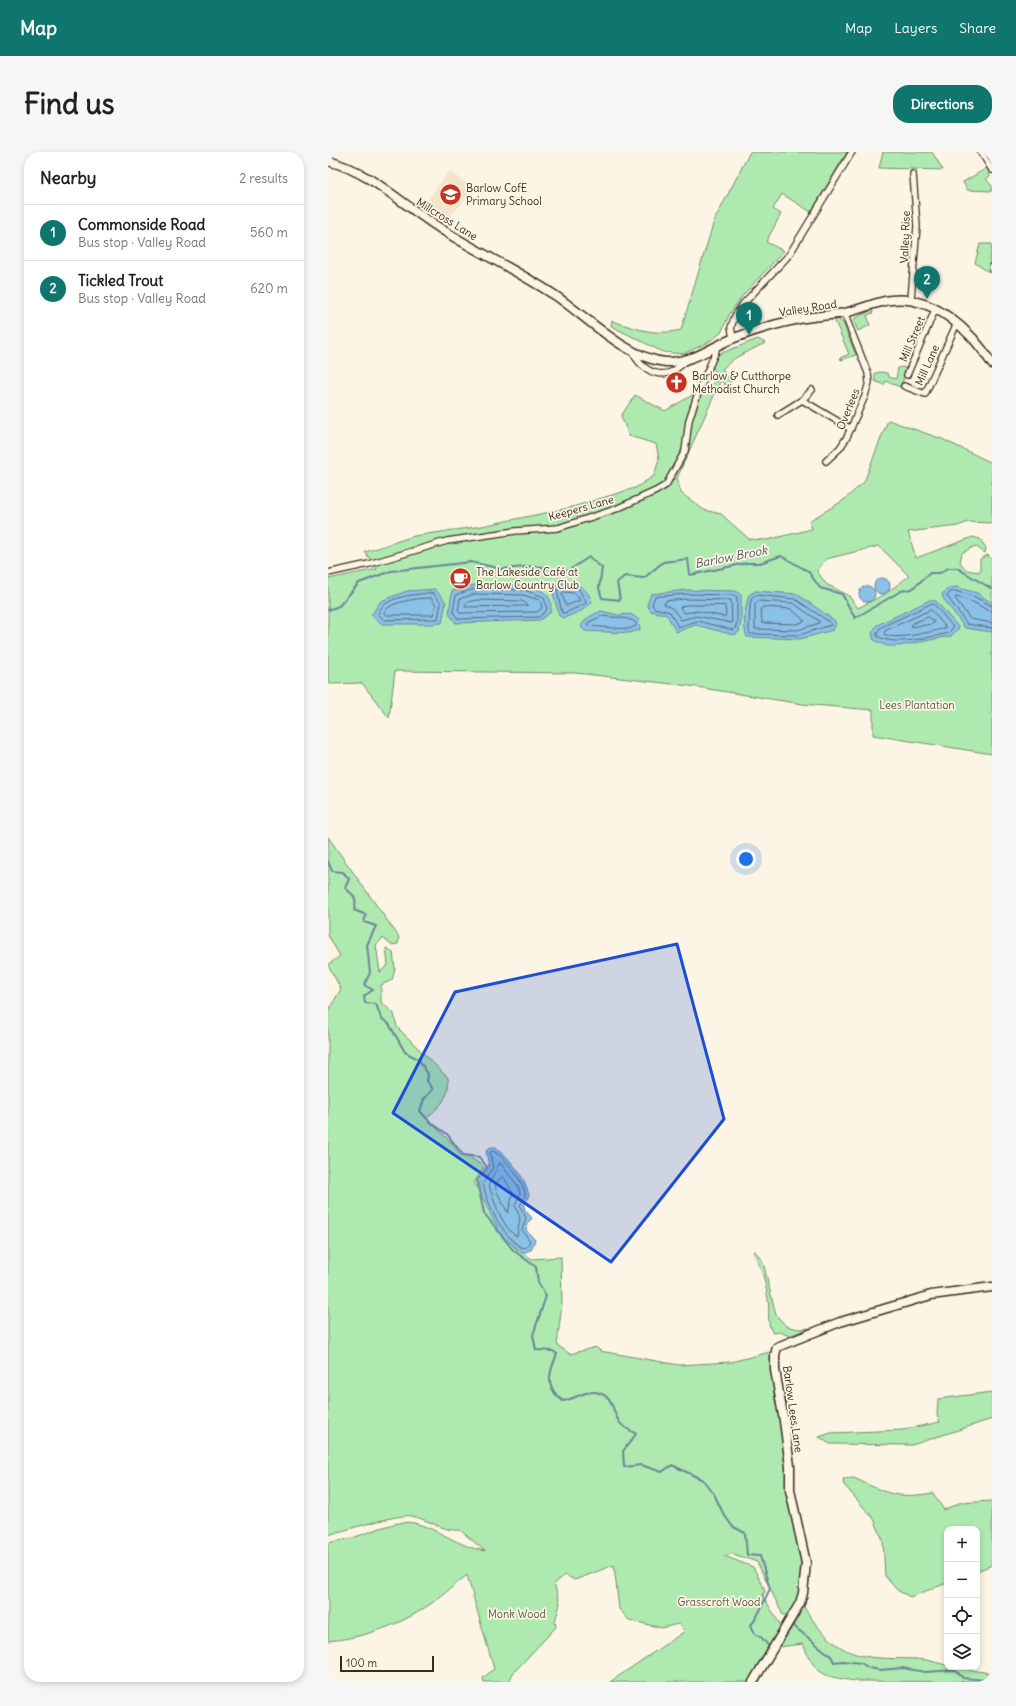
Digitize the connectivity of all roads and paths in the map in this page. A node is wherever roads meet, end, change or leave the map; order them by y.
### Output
1 (852, 152) edge
2 (981, 152) edge
3 (328, 161) edge
4 (991, 166) edge
5 (913, 174) dead end
6 (556, 296) joint
7 (911, 299) junction
8 (935, 310) junction
9 (844, 313) junction
10 (957, 323) junction
11 (734, 338) junction
12 (714, 347) junction
13 (633, 353) junction
14 (686, 361) junction
15 (992, 364) edge
16 (907, 375) dead end
17 (904, 386) dead end
18 (812, 390) dead end
19 (802, 400) junction
20 (778, 415) dead end
21 (851, 429) junction
22 (826, 461) dead end
23 (328, 573) edge
24 (992, 1287) edge
25 (753, 1682) edge

1 - 11 street
2 - 4 street
3 - 6 main road, Millcross Lane
5 - 7 street, Valley Rise
6 - 13 main road, Valley Road
7 - 8 main road, Valley Road
7 - 9 main road, Valley Road
8 - 10 main road, Valley Road
8 - 16 street, Mill Street
9 - 11 main road, Valley Road
9 - 21 street, Overlees
10 - 15 main road, Valley Road
10 - 17 street, Mill Lane
11 - 12 main road, Valley Road
12 - 14 main road, Valley Road
12 - 23 street, Keepers Lane
13 - 14 main road, Valley Road
13 - 14 street
18 - 19 street
19 - 20 street
19 - 21 street
21 - 22 street, Overlees
24 - 25 main road, Barlow Lees Lane

